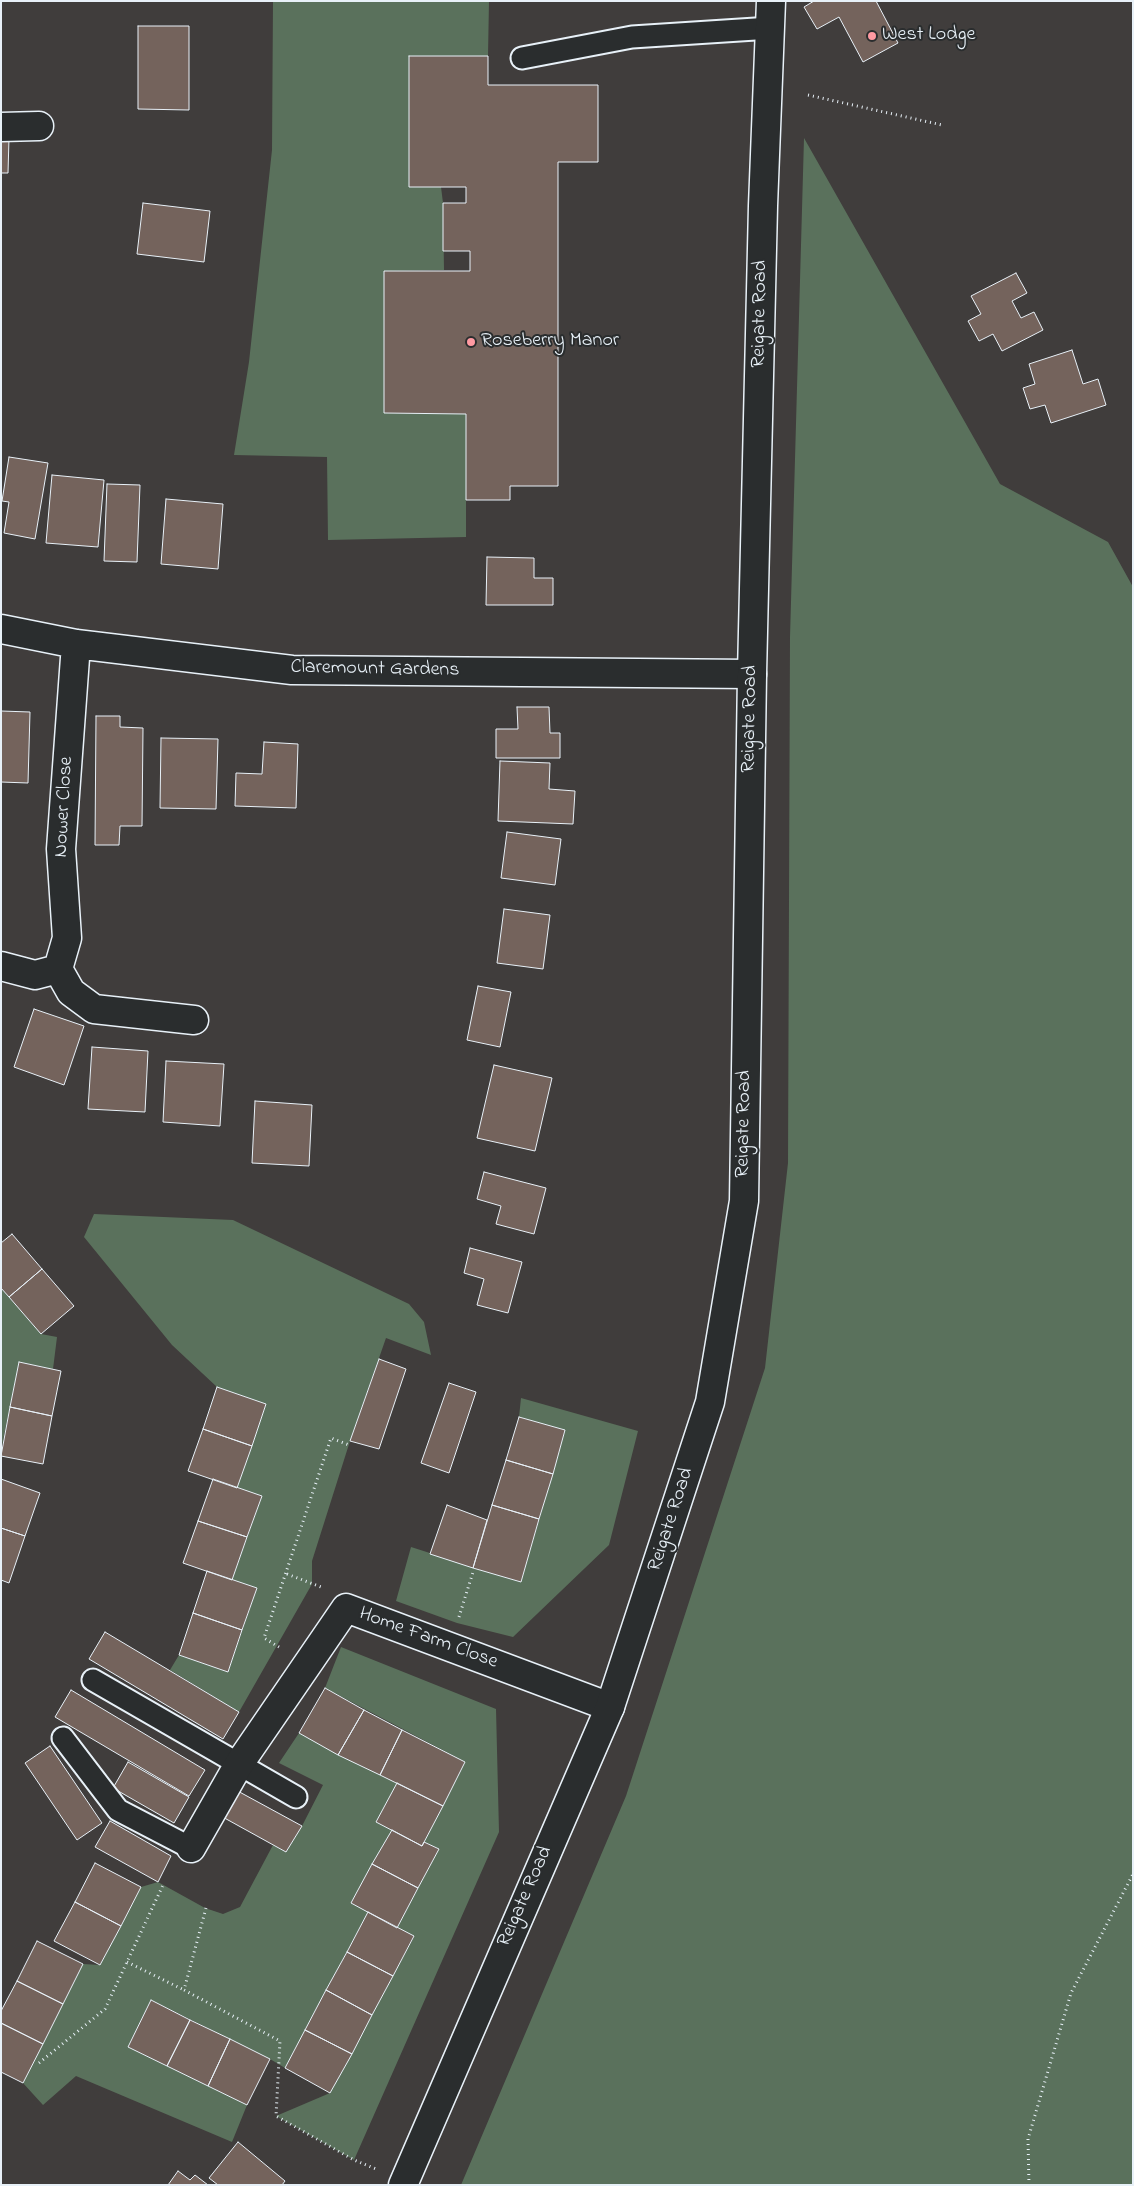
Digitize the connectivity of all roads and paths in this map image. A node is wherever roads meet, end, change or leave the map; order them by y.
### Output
1 (771, 1) edge
2 (771, 28) junction
3 (522, 58) dead end
4 (808, 95) dead end
5 (942, 125) dead end
6 (39, 126) dead end
7 (1, 127) edge
8 (1, 629) edge
9 (76, 644) junction
10 (752, 674) junction
11 (1, 966) edge
12 (58, 969) junction
13 (194, 1020) dead end
14 (349, 1445) dead end
15 (473, 1572) dead end
16 (287, 1574) junction
17 (312, 1584) dead end
18 (457, 1623) dead end
19 (308, 1663) junction
20 (93, 1680) dead end
21 (610, 1707) junction
22 (63, 1738) dead end
23 (238, 1764) junction
24 (296, 1797) dead end
25 (191, 1848) joint
26 (1133, 1874) edge
27 (163, 1885) dead end
28 (206, 1908) dead end
29 (128, 1962) junction
30 (184, 1990) junction
31 (39, 2064) dead end
32 (404, 2182) edge
33 (1029, 2185) edge

1 - 2 main road, Reigate Road
2 - 3 lane
2 - 10 main road, Reigate Road
4 - 5 path
6 - 7 main road
8 - 9 main road, Claremount Gardens
9 - 10 main road, Claremount Gardens
9 - 12 main road, Nower Close
10 - 21 main road, Reigate Road
11 - 12 main road
12 - 13 main road
14 - 16 path
15 - 18 path
16 - 17 path
16 - 19 path
19 - 21 main road, Home Farm Close
19 - 23 main road, Home Farm Close
20 - 23 lane
21 - 32 main road, Reigate Road
22 - 25 lane
23 - 24 lane
23 - 25 main road, Home Farm Close
26 - 33 path
27 - 29 path
28 - 30 path
29 - 30 path
29 - 31 path
30 - 32 path

